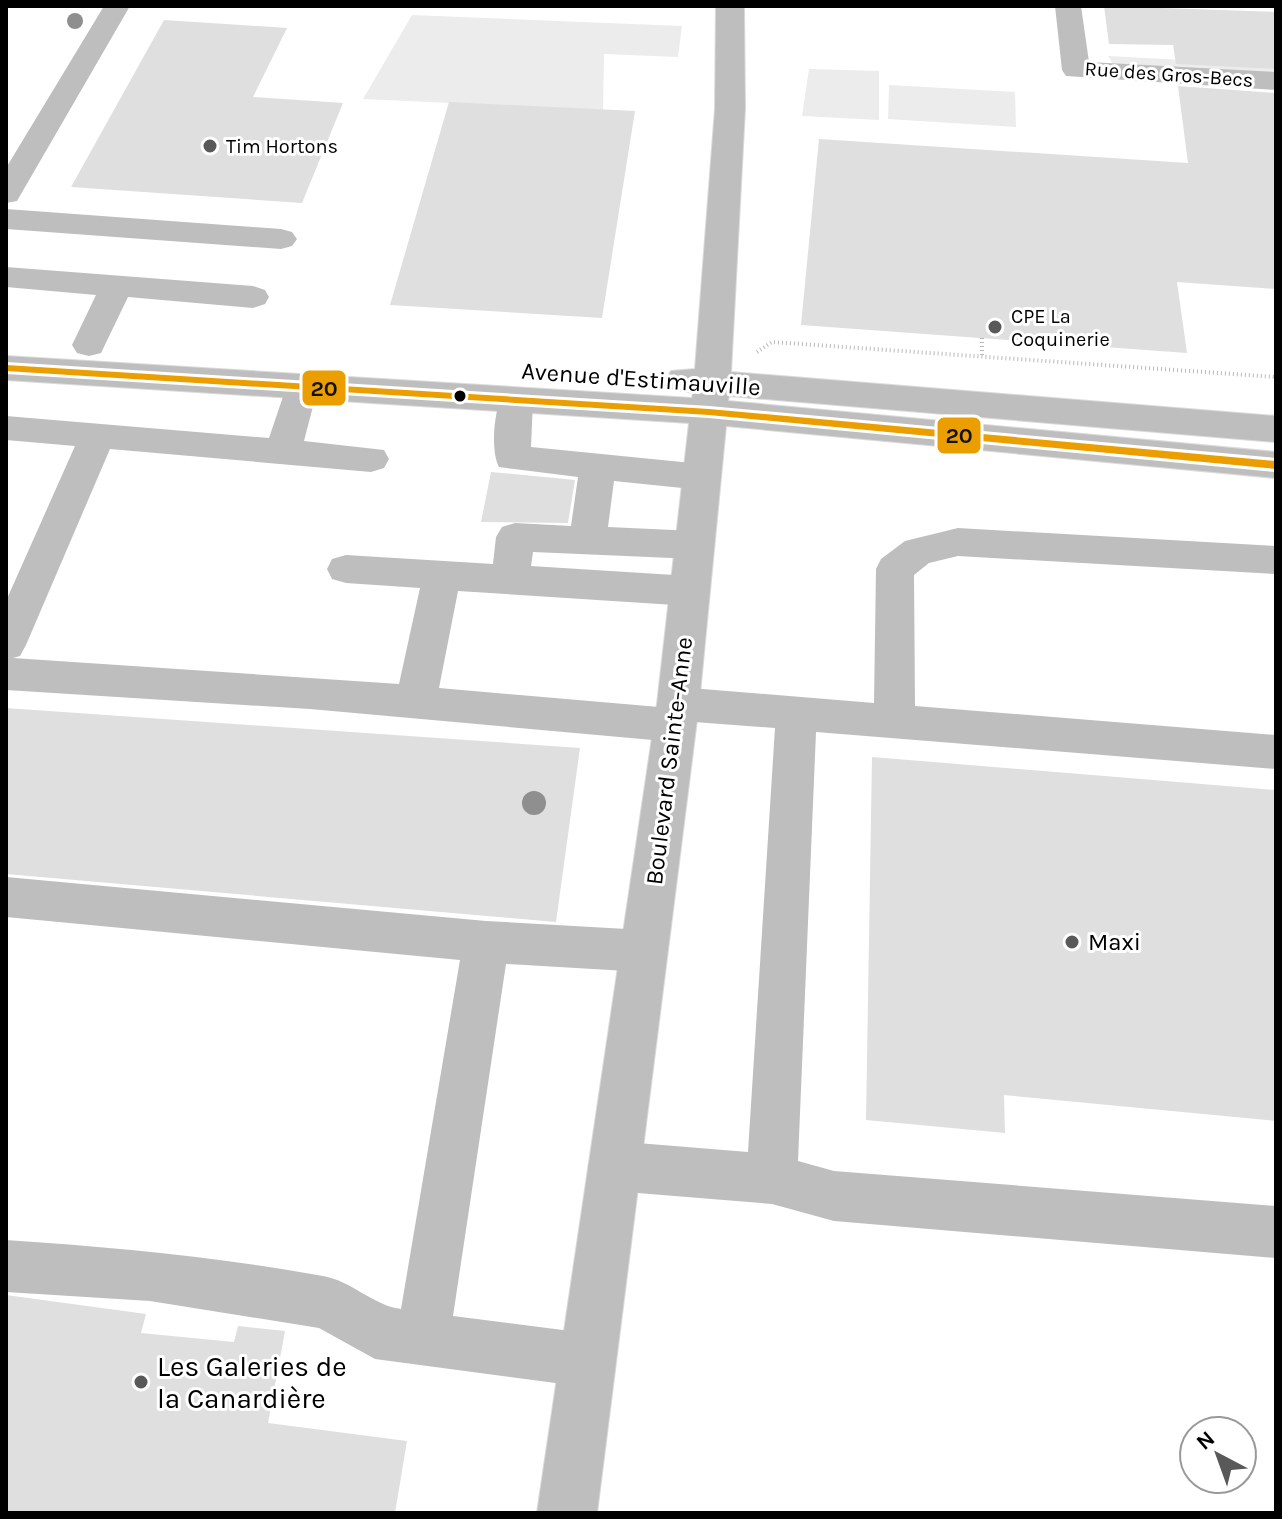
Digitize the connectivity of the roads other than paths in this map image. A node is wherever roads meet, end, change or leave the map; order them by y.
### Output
1 (117, 6) edge
2 (730, 6) edge
3 (1068, 6) edge
4 (1276, 81) edge
5 (6, 194) edge
6 (6, 219) edge
7 (281, 239) dead end
8 (6, 277) edge
9 (117, 286) junction
10 (253, 297) dead end
11 (6, 340) edge
12 (89, 345) junction
13 (6, 368) edge
14 (301, 387) junction
15 (711, 397) junction
16 (516, 400) junction
17 (6, 428) edge
18 (1276, 429) edge
19 (98, 435) junction
20 (283, 452) junction
21 (371, 459) dead end
22 (1276, 465) edge
23 (598, 466) junction
24 (702, 477) junction
25 (588, 540) junction
26 (1276, 560) edge
27 (693, 568) junction
28 (346, 569) dead end
29 (442, 576) junction
30 (511, 580) junction
31 (6, 645) edge
32 (6, 674) edge
33 (415, 704) junction
34 (796, 714) junction
35 (677, 715) junction
36 (894, 721) junction
37 (1276, 752) edge
38 (6, 897) edge
39 (486, 942) junction
40 (644, 951) junction
41 (613, 1166) junction
42 (772, 1179) junction
43 (1276, 1232) edge
44 (6, 1266) edge
45 (423, 1338) junction
46 (586, 1360) junction
47 (567, 1513) edge

1 - 5 street
2 - 15 main road, Boulevard Sainte-Anne
3 - 4 street, Rue des Gros-Becs
6 - 7 street
8 - 9 street
9 - 10 street
9 - 12 street
11 - 12 main road, Avenue d'Estimauville
12 - 15 main road, Avenue d'Estimauville
13 - 14 main road, Avenue d'Estimauville
14 - 16 main road, Avenue d'Estimauville
14 - 20 street
15 - 16 main road, Avenue d'Estimauville
15 - 18 main road, Avenue d'Estimauville
15 - 22 main road, Avenue d'Estimauville
15 - 24 main road, Boulevard Sainte-Anne
16 - 23 street
17 - 19 street
19 - 20 street
19 - 31 street
20 - 21 street
23 - 24 street
23 - 25 street
24 - 27 main road, Boulevard Sainte-Anne
25 - 27 street
25 - 30 street
26 - 36 street
27 - 30 street
27 - 35 main road, Boulevard Sainte-Anne
28 - 29 street
29 - 30 street
29 - 33 street
32 - 33 street
33 - 35 street
34 - 35 street
34 - 36 street
34 - 42 street
35 - 40 main road, Boulevard Sainte-Anne
36 - 37 street
38 - 39 street
39 - 40 street
39 - 45 street
40 - 41 main road, Boulevard Sainte-Anne
41 - 42 street
41 - 46 main road, Boulevard Sainte-Anne
42 - 43 street
44 - 45 street
45 - 46 street
46 - 47 main road, Boulevard Sainte-Anne

